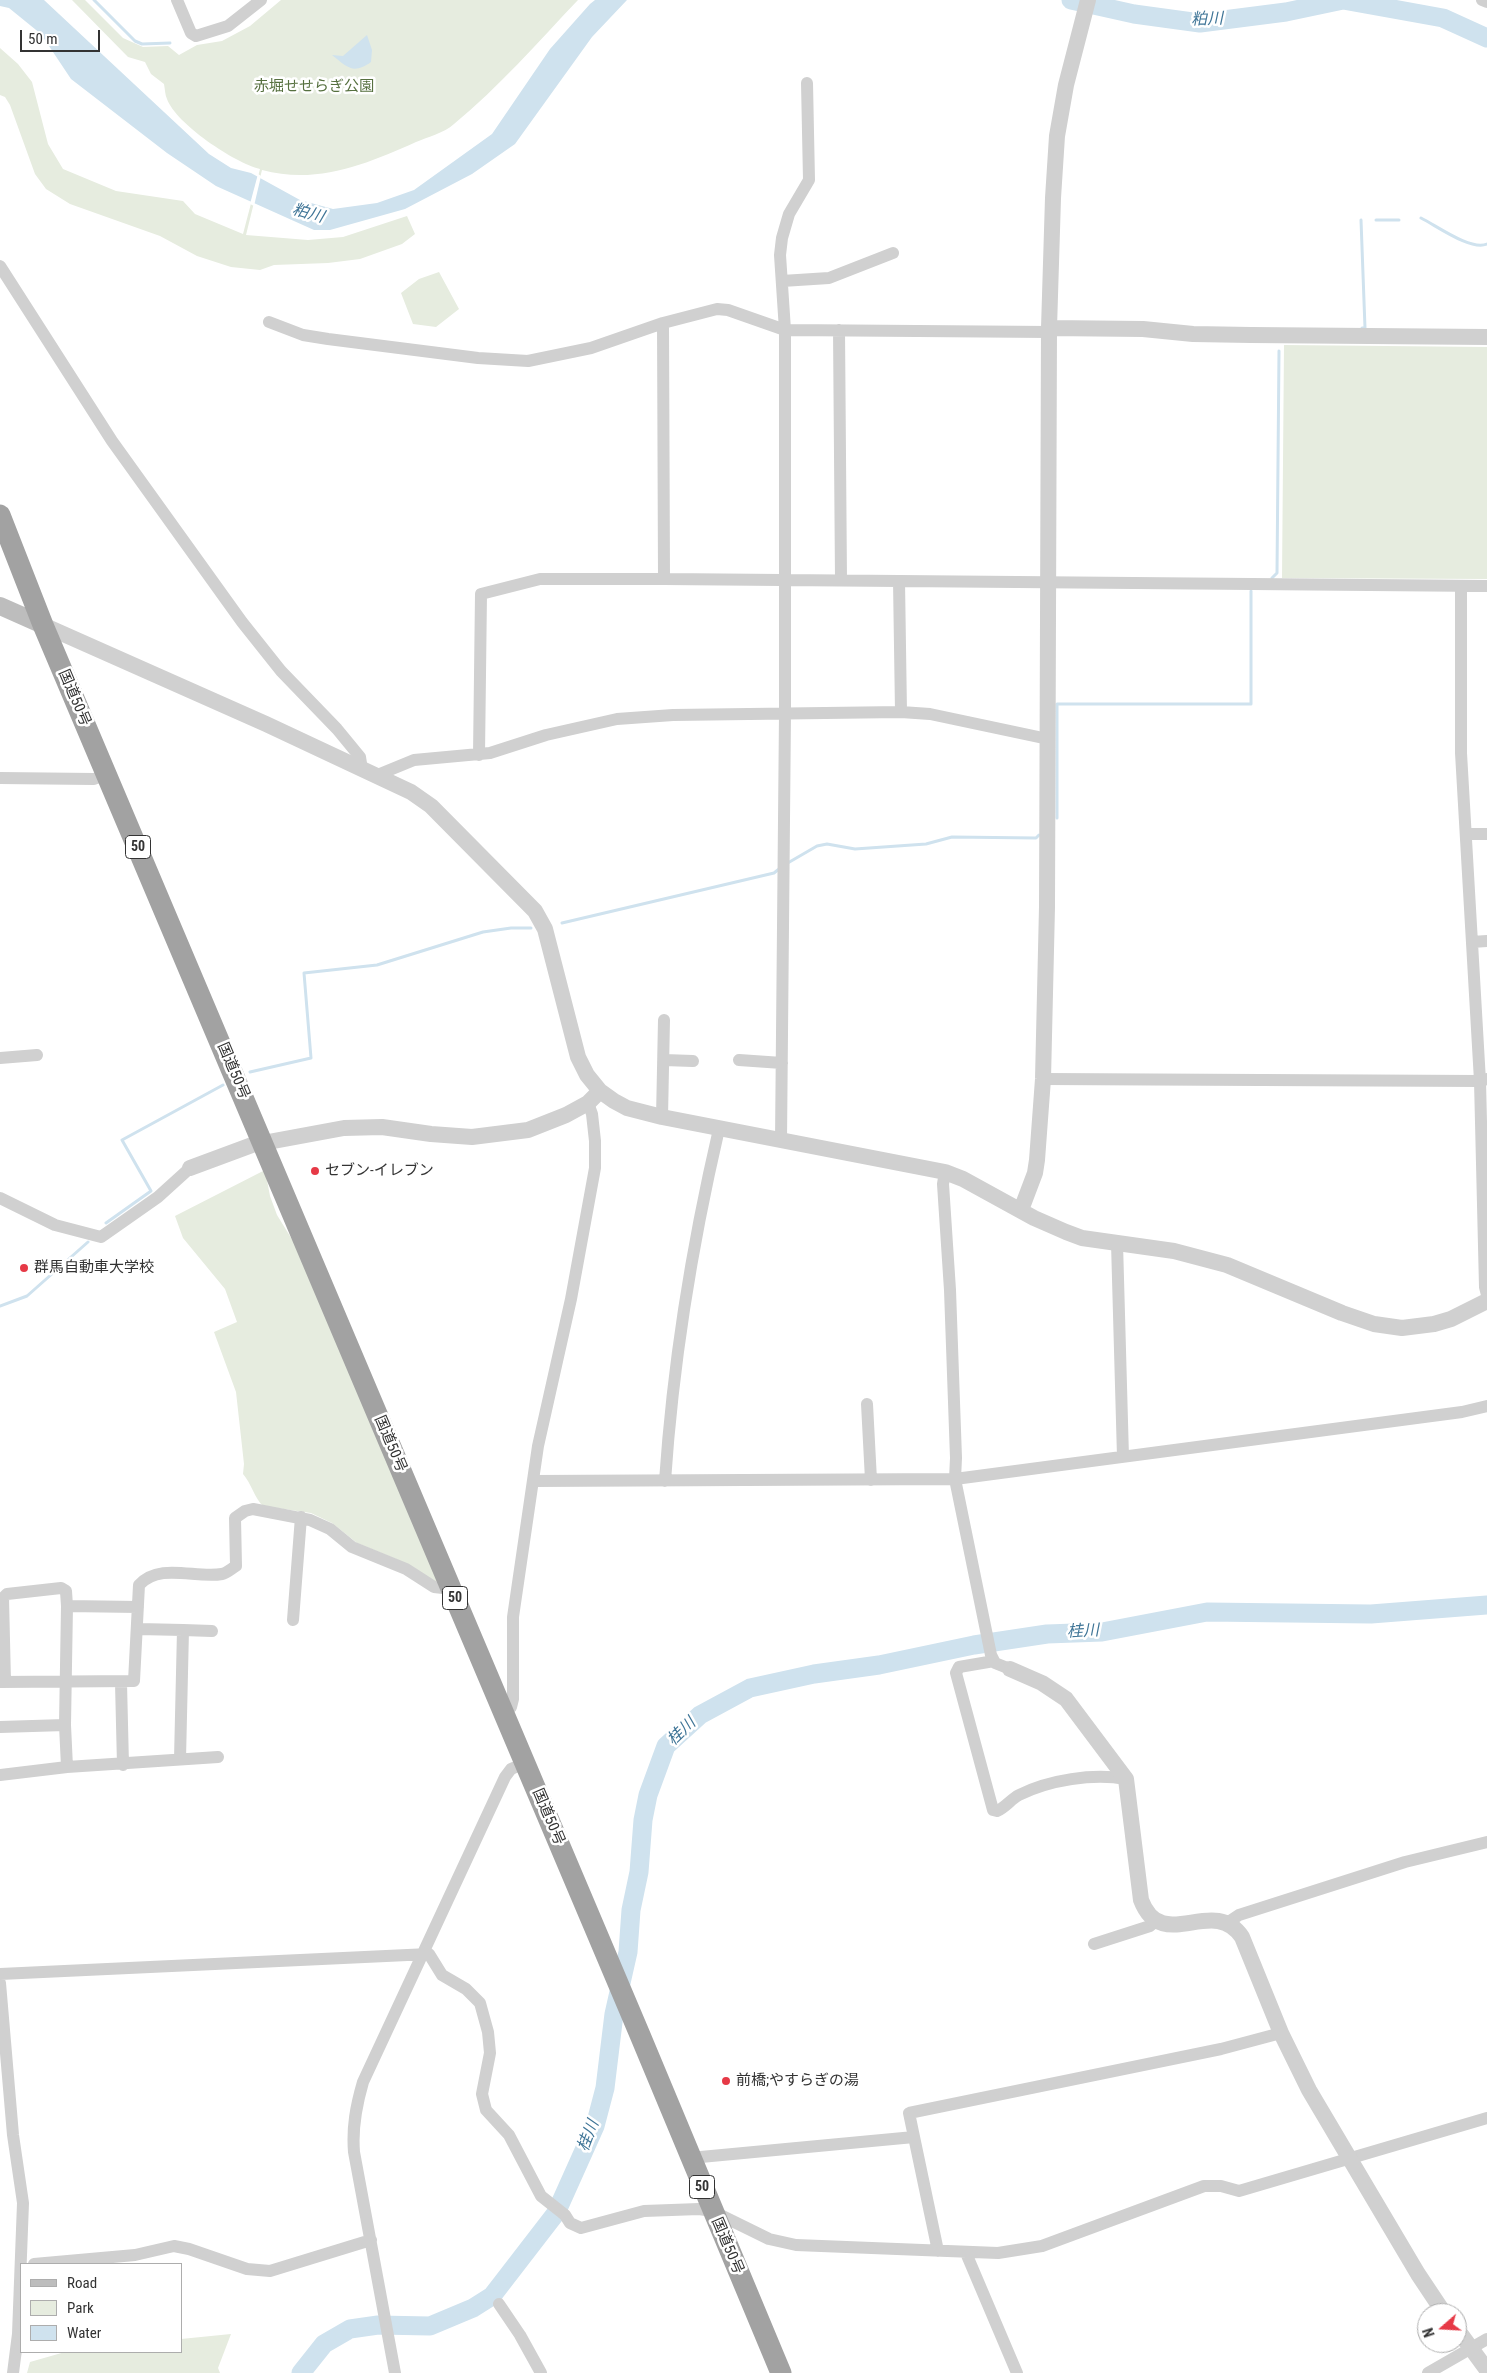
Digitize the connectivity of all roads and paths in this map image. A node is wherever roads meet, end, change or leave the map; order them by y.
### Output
1 (178, 0) edge
2 (261, 0) edge
3 (1088, 0) edge
4 (1482, 0) edge
5 (1487, 2) edge
6 (807, 83) dead end
7 (892, 253) dead end
8 (0, 266) edge
9 (782, 281) junction
10 (269, 322) dead end
11 (663, 323) junction
12 (785, 330) junction
13 (839, 330) junction
14 (1049, 330) junction
15 (1487, 337) edge
16 (0, 515) edge
17 (664, 579) junction
18 (785, 580) junction
19 (842, 580) junction
20 (900, 581) junction
21 (1048, 581) junction
22 (1461, 586) junction
23 (1487, 586) edge
24 (0, 606) edge
25 (43, 625) junction
26 (901, 712) junction
27 (785, 713) junction
28 (1048, 739) junction
29 (479, 755) junction
30 (369, 773) junction
31 (107, 774) junction
32 (0, 778) edge
33 (1466, 834) junction
34 (1487, 834) edge
35 (1487, 941) edge
36 (1472, 942) junction
37 (664, 1020) dead end
38 (37, 1055) dead end
39 (0, 1058) edge
40 (664, 1060) junction
41 (739, 1060) dead end
42 (693, 1061) dead end
43 (782, 1063) junction
44 (1042, 1079) junction
45 (1484, 1080) edge
46 (594, 1097) junction
47 (662, 1117) junction
48 (719, 1129) junction
49 (780, 1140) junction
50 (263, 1143) junction
51 (190, 1168) joint
52 (945, 1172) junction
53 (0, 1198) edge
54 (1022, 1210) junction
55 (1118, 1243) junction
56 (1487, 1295) edge
57 (1487, 1301) edge
58 (867, 1404) dead end
59 (1487, 1406) edge
60 (1123, 1457) junction
61 (871, 1480) junction
62 (955, 1480) junction
63 (534, 1481) junction
64 (664, 1481) junction
65 (301, 1517) junction
66 (452, 1589) junction
67 (67, 1606) junction
68 (138, 1608) junction
69 (293, 1620) dead end
70 (139, 1629) junction
71 (183, 1630) junction
72 (212, 1631) dead end
73 (993, 1658) junction
74 (1010, 1669) joint
75 (2, 1682) edge
76 (65, 1682) junction
77 (121, 1683) junction
78 (504, 1712) junction
79 (65, 1725) junction
80 (0, 1727) edge
81 (218, 1757) dead end
82 (180, 1759) junction
83 (525, 1763) junction
84 (123, 1765) junction
85 (67, 1767) junction
86 (0, 1775) edge
87 (1126, 1779) junction
88 (1487, 1842) edge
89 (1156, 1921) junction
90 (1227, 1923) junction
91 (1094, 1944) dead end
92 (423, 1952) junction
93 (0, 1974) edge
94 (0, 1982) edge
95 (1281, 2033) junction
96 (1487, 2118) edge
97 (914, 2138) junction
98 (690, 2158) junction
99 (1350, 2158) junction
100 (712, 2211) junction
101 (371, 2240) junction
102 (938, 2251) junction
103 (966, 2253) junction
104 (21, 2263) edge
105 (44, 2263) edge
106 (20, 2289) edge
107 (1437, 2303) edge
108 (499, 2304) dead end
109 (1487, 2339) edge
110 (1467, 2342) edge
111 (1472, 2349) junction
112 (1487, 2370) edge
113 (13, 2373) edge
114 (395, 2373) edge
115 (541, 2373) edge
116 (781, 2373) edge
117 (1017, 2373) edge
118 (1428, 2373) edge

1 - 2 street
3 - 14 street
4 - 5 street
6 - 9 street
7 - 9 street
8 - 30 street
9 - 12 street
10 - 11 street
11 - 12 street
11 - 17 street
12 - 13 street
12 - 18 street
13 - 14 street
13 - 19 street
14 - 15 street
14 - 21 street
16 - 25 highway, 国道50号 / 50
17 - 18 street
17 - 29 street
18 - 19 street
18 - 27 street
19 - 20 street
20 - 21 street
20 - 26 street
21 - 22 street
21 - 28 street
22 - 23 street
22 - 33 street
24 - 25 main road
25 - 30 street
25 - 31 highway, 国道50号 / 50
26 - 27 street
26 - 28 street
27 - 29 street
27 - 43 street
28 - 44 street
29 - 30 street
30 - 46 street
31 - 32 street
31 - 50 highway, 国道50号 / 50
33 - 34 street
33 - 36 street
35 - 36 street
36 - 45 street
37 - 40 street
38 - 39 street
40 - 42 street
40 - 47 street
41 - 43 street
43 - 49 street
44 - 45 street
44 - 54 street
45 - 56 street
46 - 47 street
46 - 50 street
46 - 63 street
47 - 48 street
48 - 49 street
48 - 64 street
49 - 52 street
50 - 51 street
50 - 66 highway, 国道50号 / 50
51 - 53 street
52 - 54 street
52 - 62 street
54 - 55 street
55 - 57 street
55 - 60 street
58 - 61 street
59 - 60 street
60 - 62 street
61 - 62 street
61 - 64 street
62 - 73 street
63 - 64 street
63 - 78 street
65 - 66 street
65 - 68 street
65 - 69 street
66 - 78 highway, 国道50号 / 50
67 - 68 street
67 - 75 street
67 - 76 street
68 - 70 street
70 - 71 street
70 - 77 street
71 - 72 street
71 - 82 street
73 - 74 street
73 - 87 street
74 - 87 street
75 - 76 street
76 - 77 street
76 - 79 street
77 - 84 street
78 - 83 highway, 国道50号 / 50
79 - 80 street
79 - 85 street
81 - 82 street
82 - 84 street
83 - 92 street
83 - 98 highway, 国道50号 / 50
84 - 85 street
85 - 86 street
87 - 89 street
88 - 90 street
89 - 90 street
89 - 91 street
90 - 95 street
92 - 93 street
92 - 100 street
92 - 101 street
94 - 104 street
95 - 97 street
95 - 99 street
96 - 99 street
97 - 98 street
97 - 102 street
98 - 100 highway, 国道50号 / 50
99 - 103 street
99 - 107 street
100 - 102 street
100 - 116 highway, 国道50号 / 50
101 - 105 street
101 - 114 street
102 - 103 street
103 - 117 street
106 - 113 street
108 - 115 street
109 - 111 street
110 - 111 street
111 - 112 street
111 - 118 street

